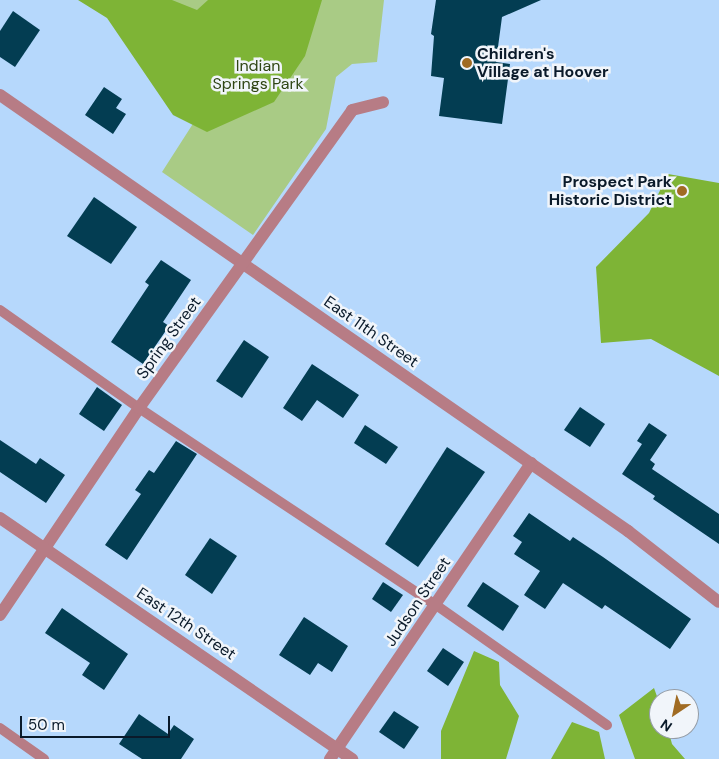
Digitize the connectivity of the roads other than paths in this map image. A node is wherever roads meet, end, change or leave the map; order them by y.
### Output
1 (0, 95) edge
2 (383, 102) dead end
3 (243, 263) junction
4 (0, 310) edge
5 (140, 408) junction
6 (531, 463) junction
7 (0, 518) edge
8 (44, 548) junction
9 (719, 602) edge
10 (436, 605) junction
11 (0, 615) edge
12 (607, 725) dead end
13 (0, 728) edge
14 (338, 747) junction
15 (44, 759) edge
16 (330, 759) edge
17 (352, 759) edge

1 - 3 street, East 11th Street
2 - 3 street, Spring Street
3 - 5 street, Spring Street
3 - 6 street, East 11th Street
4 - 5 lane
5 - 8 street, Spring Street
5 - 10 lane
6 - 9 street, East 11th Street
6 - 10 street, Judson Street
7 - 8 street, East 12th Street
8 - 11 street, Spring Street
8 - 14 street, East 12th Street
10 - 12 lane
10 - 14 street, Judson Street
13 - 15 lane
14 - 16 street, Judson Street
14 - 17 street, East 12th Street

